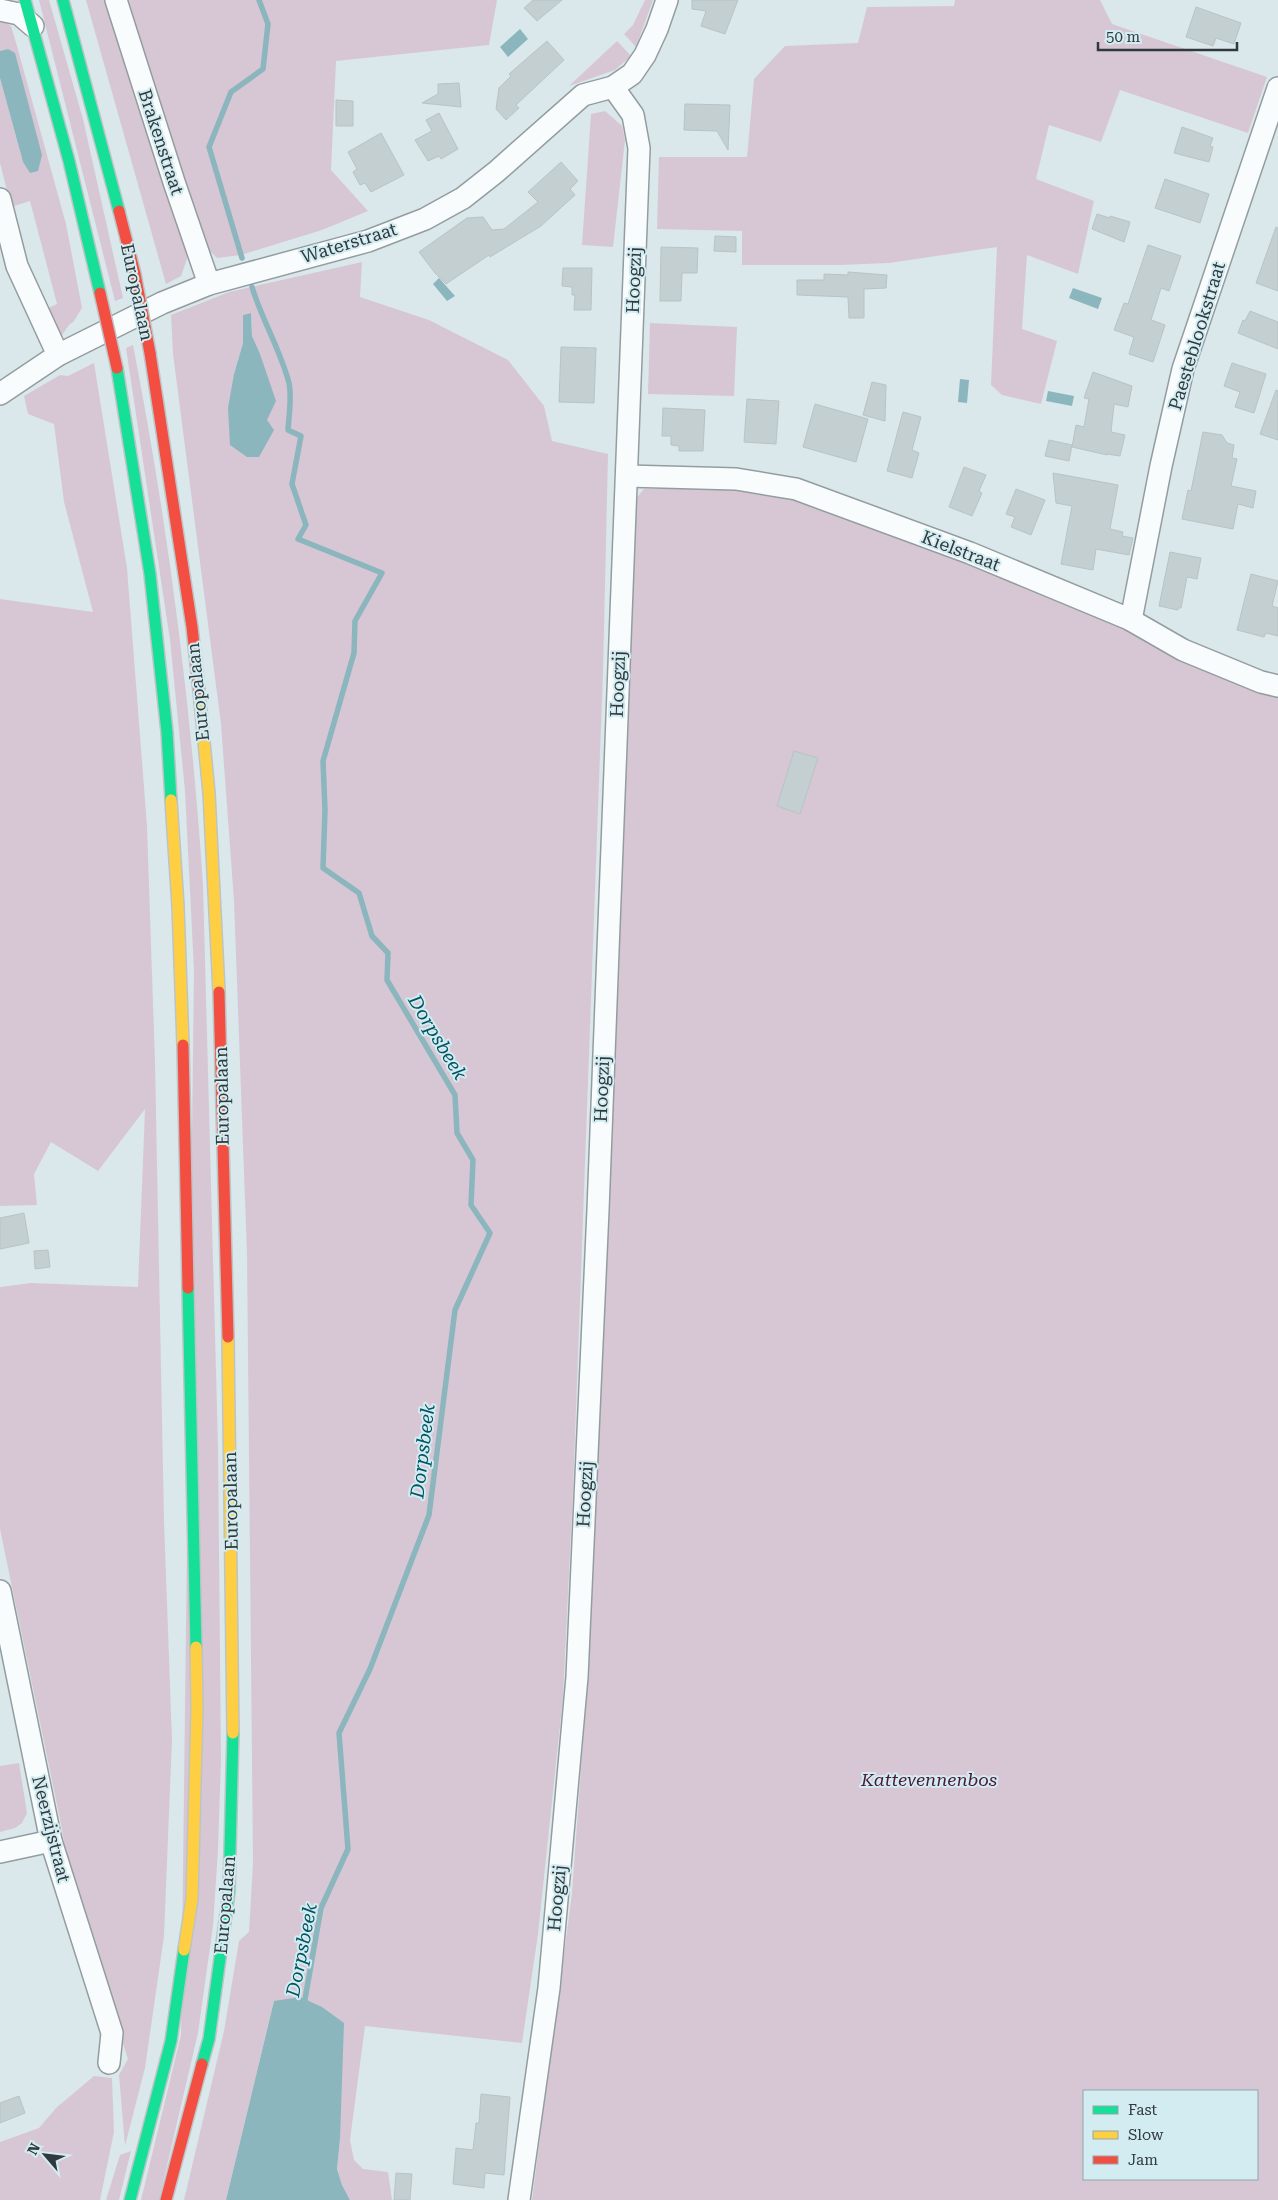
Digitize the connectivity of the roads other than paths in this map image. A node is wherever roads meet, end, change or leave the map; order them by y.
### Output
1 (25, 0) edge
2 (63, 0) edge
3 (116, 0) edge
4 (667, 0) edge
5 (0, 10) edge
6 (33, 26) junction
7 (613, 87) junction
8 (1278, 88) edge
9 (0, 199) edge
10 (209, 284) junction
11 (58, 355) junction
12 (0, 394) edge
13 (627, 476) junction
14 (1132, 620) junction
15 (1278, 686) edge
16 (0, 1591) edge
17 (51, 1841) junction
18 (0, 1852) edge
19 (109, 2063) dead end
20 (130, 2200) edge
21 (166, 2200) edge
22 (519, 2200) edge

1 - 6 highway, Europalaan
2 - 21 highway, Europalaan, bridge
3 - 10 street, Brakenstraat
4 - 7 street
5 - 6 street
6 - 20 highway, Europalaan, bridge
7 - 10 street, Waterstraat
7 - 13 street, Hoogzij
8 - 14 street, Paesteblookstraat
9 - 11 street
10 - 11 street, Waterstraat
11 - 12 street
13 - 14 street, Kielstraat
13 - 22 street, Hoogzij
14 - 15 street, Kielstraat
16 - 17 street, Neerzijstraat
17 - 18 street
17 - 19 street, Neerzijstraat

